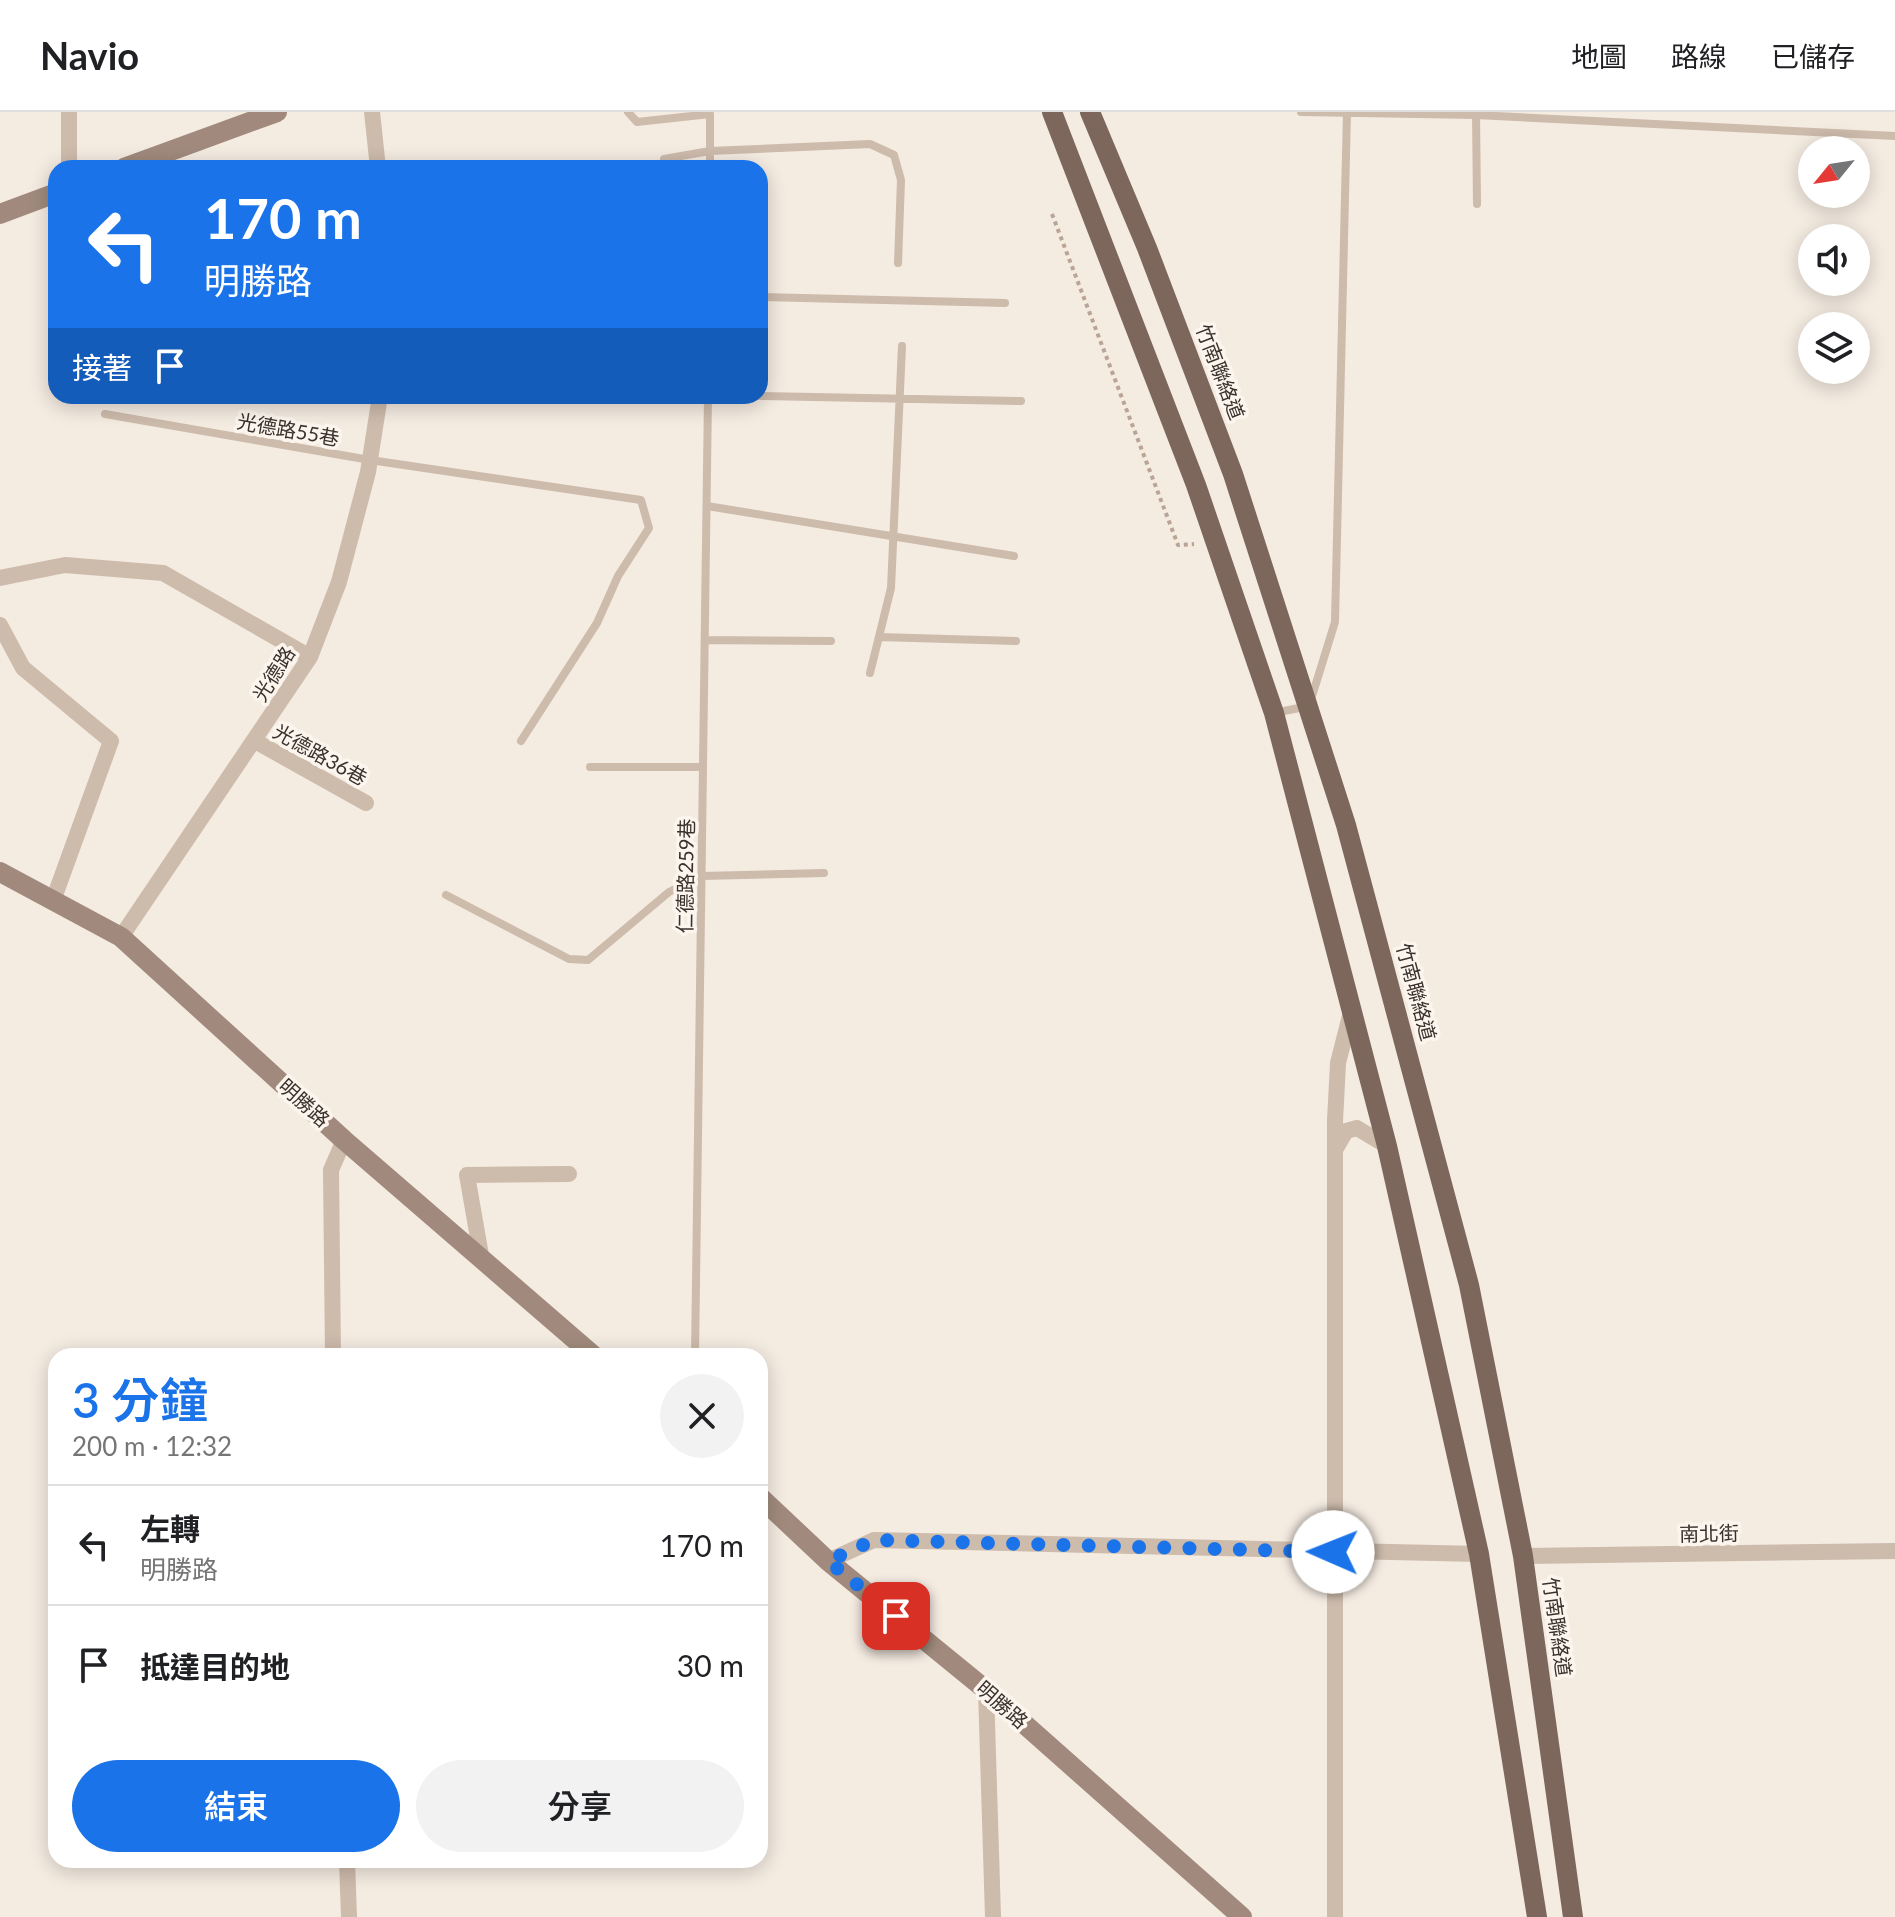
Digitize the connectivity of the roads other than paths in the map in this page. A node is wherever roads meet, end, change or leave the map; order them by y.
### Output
1 (69, 112) edge
2 (277, 112) edge
3 (372, 112) edge
4 (628, 112) edge
5 (1052, 112) edge
6 (1090, 112) edge
7 (1301, 112) edge
8 (1347, 113) edge
9 (1476, 114) edge
10 (1895, 136) edge
11 (710, 151) junction
12 (69, 160) edge
13 (146, 160) edge
14 (377, 160) edge
15 (664, 160) edge
16 (710, 160) edge
17 (48, 196) edge
18 (1477, 204) dead end
19 (0, 214) edge
20 (898, 263) dead end
21 (768, 297) edge
22 (1005, 303) dead end
23 (902, 346) dead end
24 (768, 396) edge
25 (899, 400) junction
26 (1021, 401) dead end
27 (379, 404) edge
28 (708, 404) edge
29 (105, 414) dead end
30 (370, 460) junction
31 (707, 506) junction
32 (893, 538) junction
33 (1014, 556) dead end
34 (0, 578) edge
35 (0, 625) edge
36 (879, 637) junction
37 (705, 640) junction
38 (831, 641) dead end
39 (1016, 641) dead end
40 (310, 657) junction
41 (870, 673) dead end
42 (1309, 706) junction
43 (1274, 713) junction
44 (255, 741) junction
45 (521, 741) dead end
46 (590, 767) dead end
47 (703, 767) junction
48 (366, 803) dead end
49 (0, 872) edge
50 (824, 873) dead end
51 (702, 876) junction
52 (446, 895) dead end
53 (54, 898) junction
54 (121, 937) junction
55 (1352, 1008) junction
56 (344, 1140) junction
57 (1387, 1146) junction
58 (1335, 1152) junction
59 (569, 1174) dead end
60 (482, 1261) junction
61 (333, 1348) edge
62 (585, 1348) edge
63 (695, 1348) edge
64 (768, 1505) edge
65 (1895, 1551) edge
66 (1333, 1552) junction
67 (1479, 1554) junction
68 (1523, 1556) junction
69 (828, 1561) junction
70 (986, 1690) junction
71 (347, 1868) edge
72 (349, 1917) edge
73 (993, 1917) edge
74 (1242, 1917) edge
75 (1335, 1917) edge
76 (1537, 1917) edge
77 (1573, 1917) edge

1 - 12 street
2 - 13 street
3 - 14 street
4 - 11 lane
5 - 43 main road
6 - 42 main road, 竹南聯絡道
7 - 8 lane
8 - 9 lane
8 - 42 lane
9 - 10 lane
9 - 18 lane
11 - 15 lane
11 - 16 lane
11 - 20 lane
17 - 19 street
21 - 22 lane
23 - 25 lane
24 - 25 lane
25 - 26 lane
25 - 32 lane
27 - 30 street, 光德路
28 - 31 lane, 仁德路259巷
29 - 30 lane, 光德路55巷
30 - 40 street, 光德路
30 - 45 lane, 光德路55巷
31 - 32 lane
31 - 37 lane, 仁德路259巷
32 - 33 lane
32 - 36 lane
34 - 40 street
35 - 53 street
36 - 39 lane
36 - 41 lane
37 - 38 lane
37 - 47 lane, 仁德路259巷
40 - 44 street, 光德路
42 - 43 lane
42 - 68 main road, 竹南聯絡道
43 - 55 main road
44 - 48 street, 光德路36巷
44 - 54 street, 光德路
46 - 47 lane
47 - 51 lane, 仁德路259巷
49 - 53 street, 明勝路
50 - 51 lane
51 - 52 lane
51 - 63 lane, 仁德路259巷
53 - 54 street, 明勝路
54 - 56 street, 明勝路
55 - 57 main road
55 - 58 street
56 - 60 street, 明勝路
56 - 61 street
57 - 58 street
57 - 67 main road
58 - 66 street
59 - 60 street
60 - 62 street, 明勝路
64 - 69 street, 明勝路
65 - 68 street, 南北街
66 - 67 street
66 - 69 street
66 - 75 street
67 - 76 main road
68 - 77 main road, 竹南聯絡道
69 - 70 street, 明勝路
70 - 73 street
70 - 74 street, 明勝路
71 - 72 street

